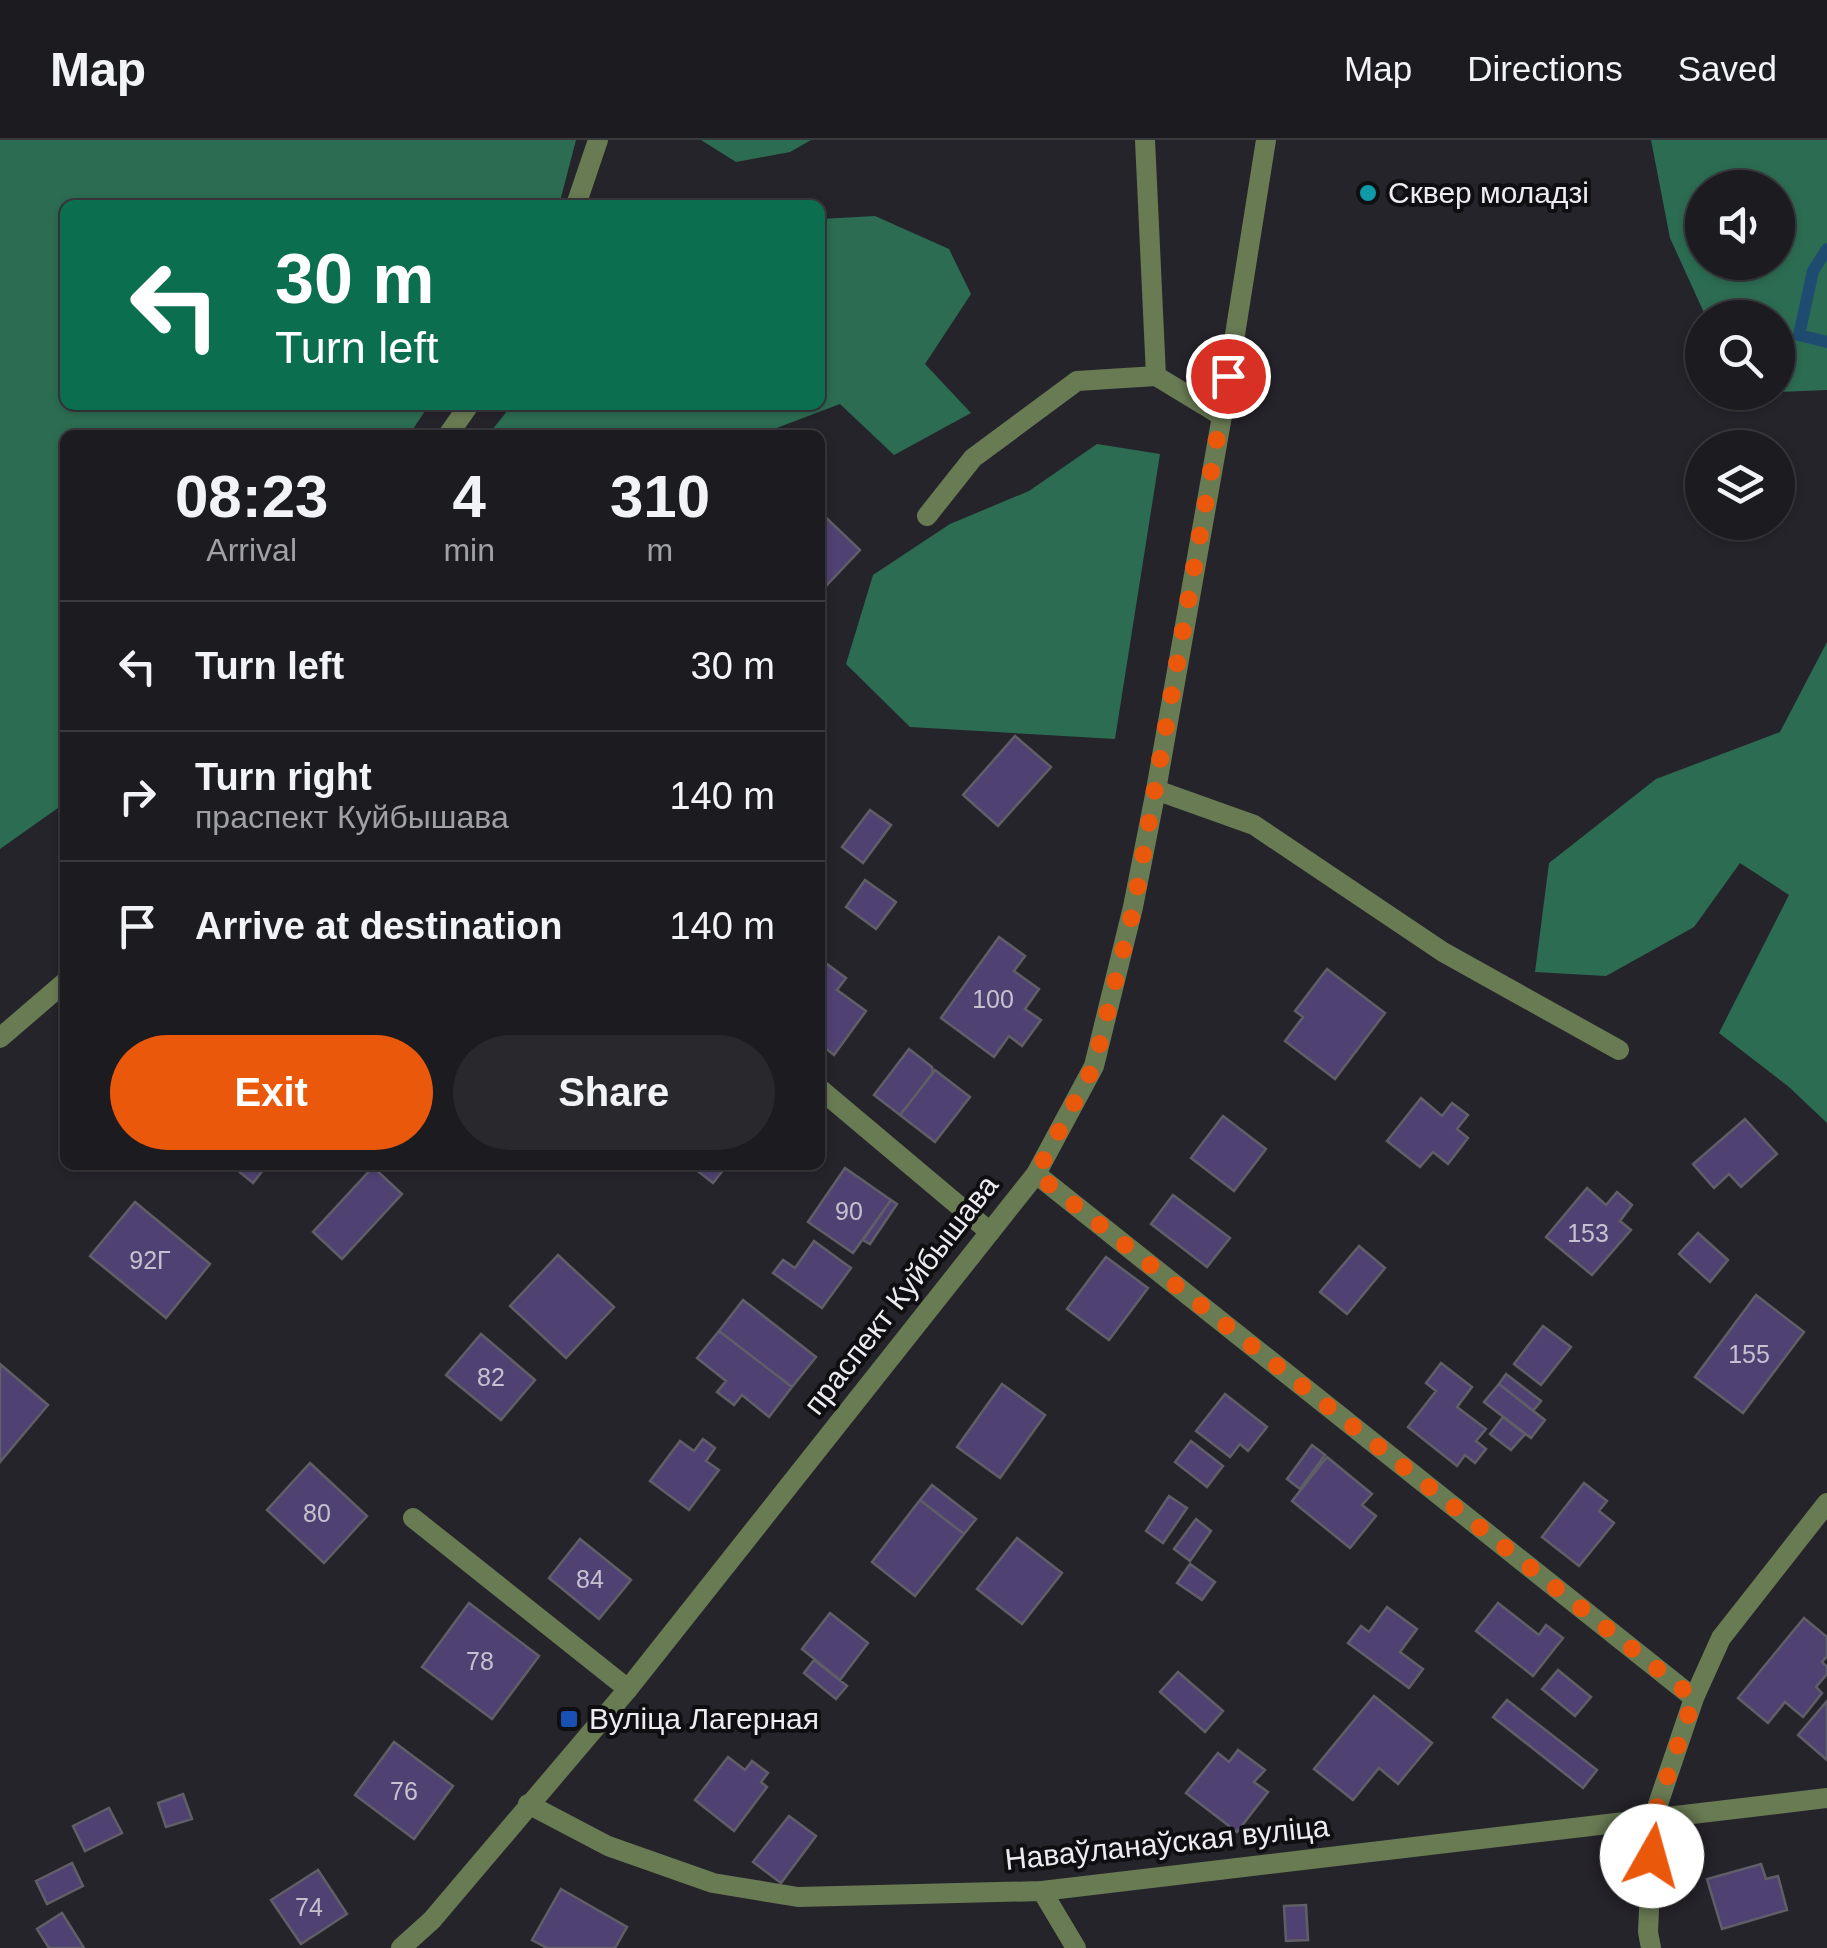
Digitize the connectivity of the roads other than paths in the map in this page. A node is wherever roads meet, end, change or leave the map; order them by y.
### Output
1 (598, 140) edge
2 (1145, 140) edge
3 (1266, 140) edge
4 (578, 200) edge
5 (1156, 376) junction
6 (1222, 416) junction
7 (927, 516) dead end
8 (1156, 790) junction
9 (60, 986) edge
10 (0, 1038) edge
11 (1620, 1050) dead end
12 (825, 1093) edge
13 (1036, 1174) junction
14 (990, 1232) junction
15 (1827, 1503) edge
16 (413, 1518) dead end
17 (628, 1689) junction
18 (1694, 1698) junction
19 (1827, 1798) edge
20 (528, 1804) junction
21 (1653, 1819) junction
22 (1042, 1890) junction
23 (400, 1948) edge
24 (1076, 1948) edge
25 (1651, 1948) edge

1 - 4 street
2 - 5 street
3 - 6 street, праспект Куйбышава
5 - 6 street
5 - 7 street
6 - 8 street, праспект Куйбышава
8 - 11 street
8 - 13 street, праспект Куйбышава
9 - 10 street
12 - 14 street
13 - 14 street, праспект Куйбышава
13 - 18 street
14 - 17 street, праспект Куйбышава
15 - 18 street
16 - 17 street
17 - 20 street, праспект Куйбышава
18 - 21 street
19 - 21 street, Наваўланаўская вуліца
20 - 22 street, Наваўланаўская вуліца
20 - 23 street, праспект Куйбышава
21 - 22 street, Наваўланаўская вуліца
21 - 25 street
22 - 24 street

